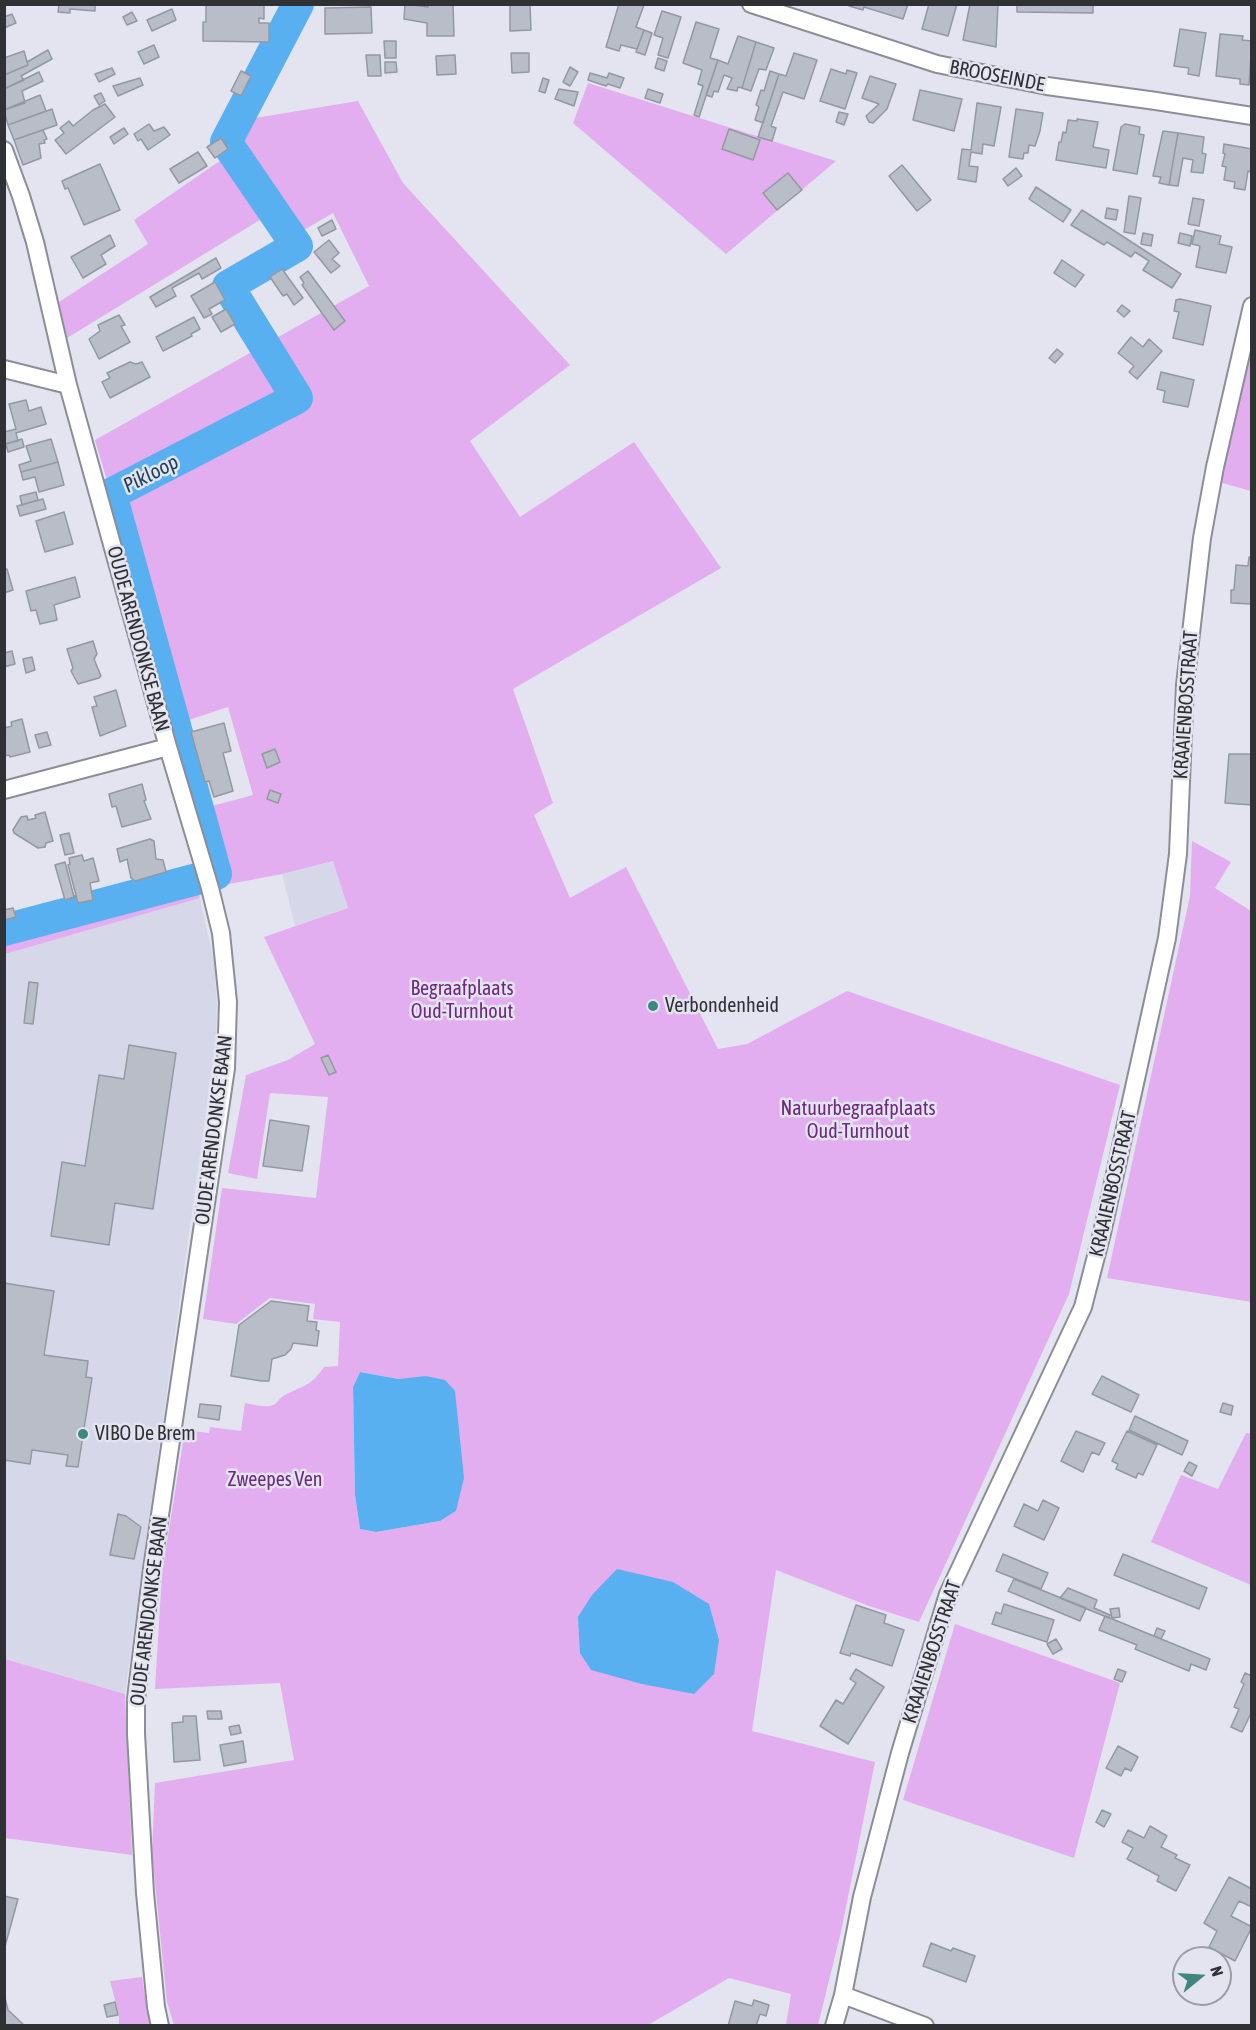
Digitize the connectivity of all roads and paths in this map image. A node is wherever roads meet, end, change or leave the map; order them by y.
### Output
1 (751, 4) edge
2 (1251, 116) edge
3 (4, 150) edge
4 (1251, 306) edge
5 (4, 369) edge
6 (68, 385) junction
7 (168, 747) junction
8 (4, 790) edge
9 (843, 1995) junction
10 (160, 2025) edge
11 (834, 2025) edge
12 (925, 2025) edge

1 - 2 street, BROOSEINDE
3 - 6 street, OUDE ARENDONKSE BAAN
4 - 9 street, KRAAIENBOSSTRAAT
5 - 6 street
6 - 7 street, OUDE ARENDONKSE BAAN
7 - 8 street
7 - 10 street, OUDE ARENDONKSE BAAN
9 - 11 street, KRAAIENBOSSTRAAT
9 - 12 street

